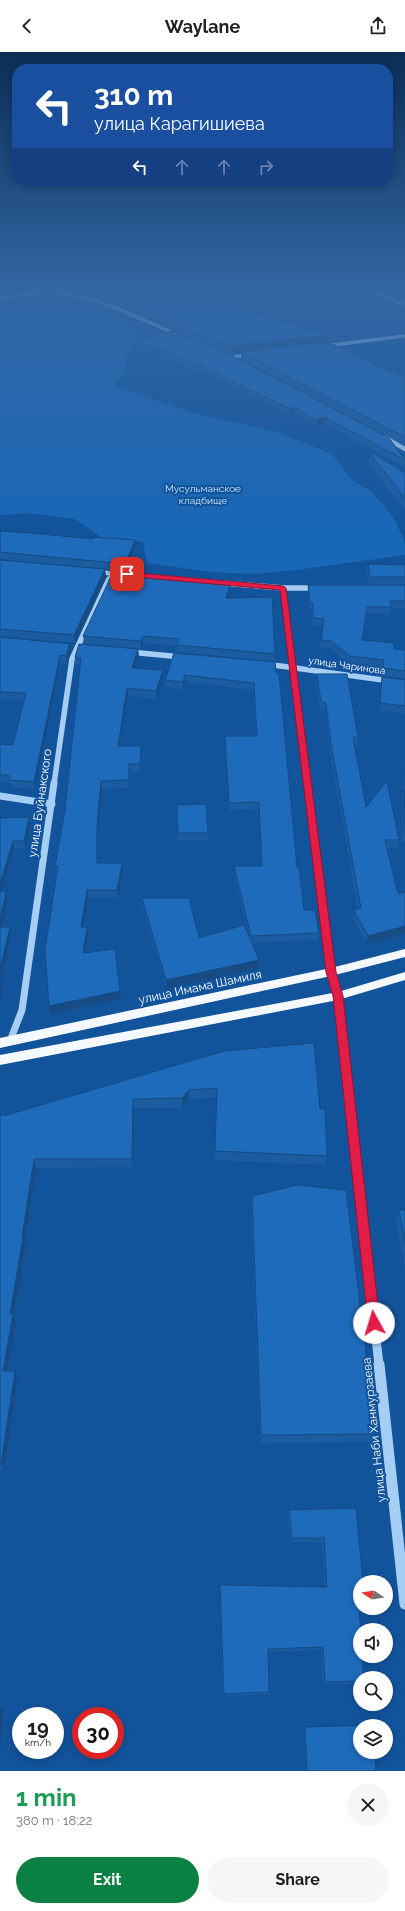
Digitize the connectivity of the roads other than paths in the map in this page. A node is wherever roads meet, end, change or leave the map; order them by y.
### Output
1 (377, 434) edge
2 (405, 448) edge
3 (89, 571) edge
4 (112, 573) junction
5 (283, 588) junction
6 (321, 588) edge
7 (69, 647) edge
8 (77, 648) junction
9 (85, 649) edge
10 (124, 652) edge
11 (185, 657) edge
12 (263, 664) edge
13 (294, 667) junction
14 (405, 682) edge
15 (0, 796) edge
16 (52, 804) junction
17 (405, 953) edge
18 (331, 972) junction
19 (405, 976) edge
20 (338, 996) junction
21 (5, 1042) edge
22 (0, 1060) edge
23 (405, 1604) edge

1 - 2 street
3 - 4 street
4 - 5 street
4 - 8 street, улица Буйнакского
5 - 6 street
5 - 13 street, улица Наби Ханмурзаева
7 - 8 street
8 - 9 street
8 - 16 street, улица Буйнакского
10 - 11 street
12 - 13 street, улица Чаринова
13 - 14 street, улица Чаринова
13 - 18 street, улица Наби Ханмурзаева
15 - 16 street
16 - 21 street, улица Буйнакского
17 - 18 main road, улица Имама Шамиля
18 - 20 street, улица Наби Ханмурзаева
18 - 21 main road, улица Имама Шамиля
19 - 20 main road
20 - 22 main road
20 - 23 street, улица Наби Ханмурзаева

